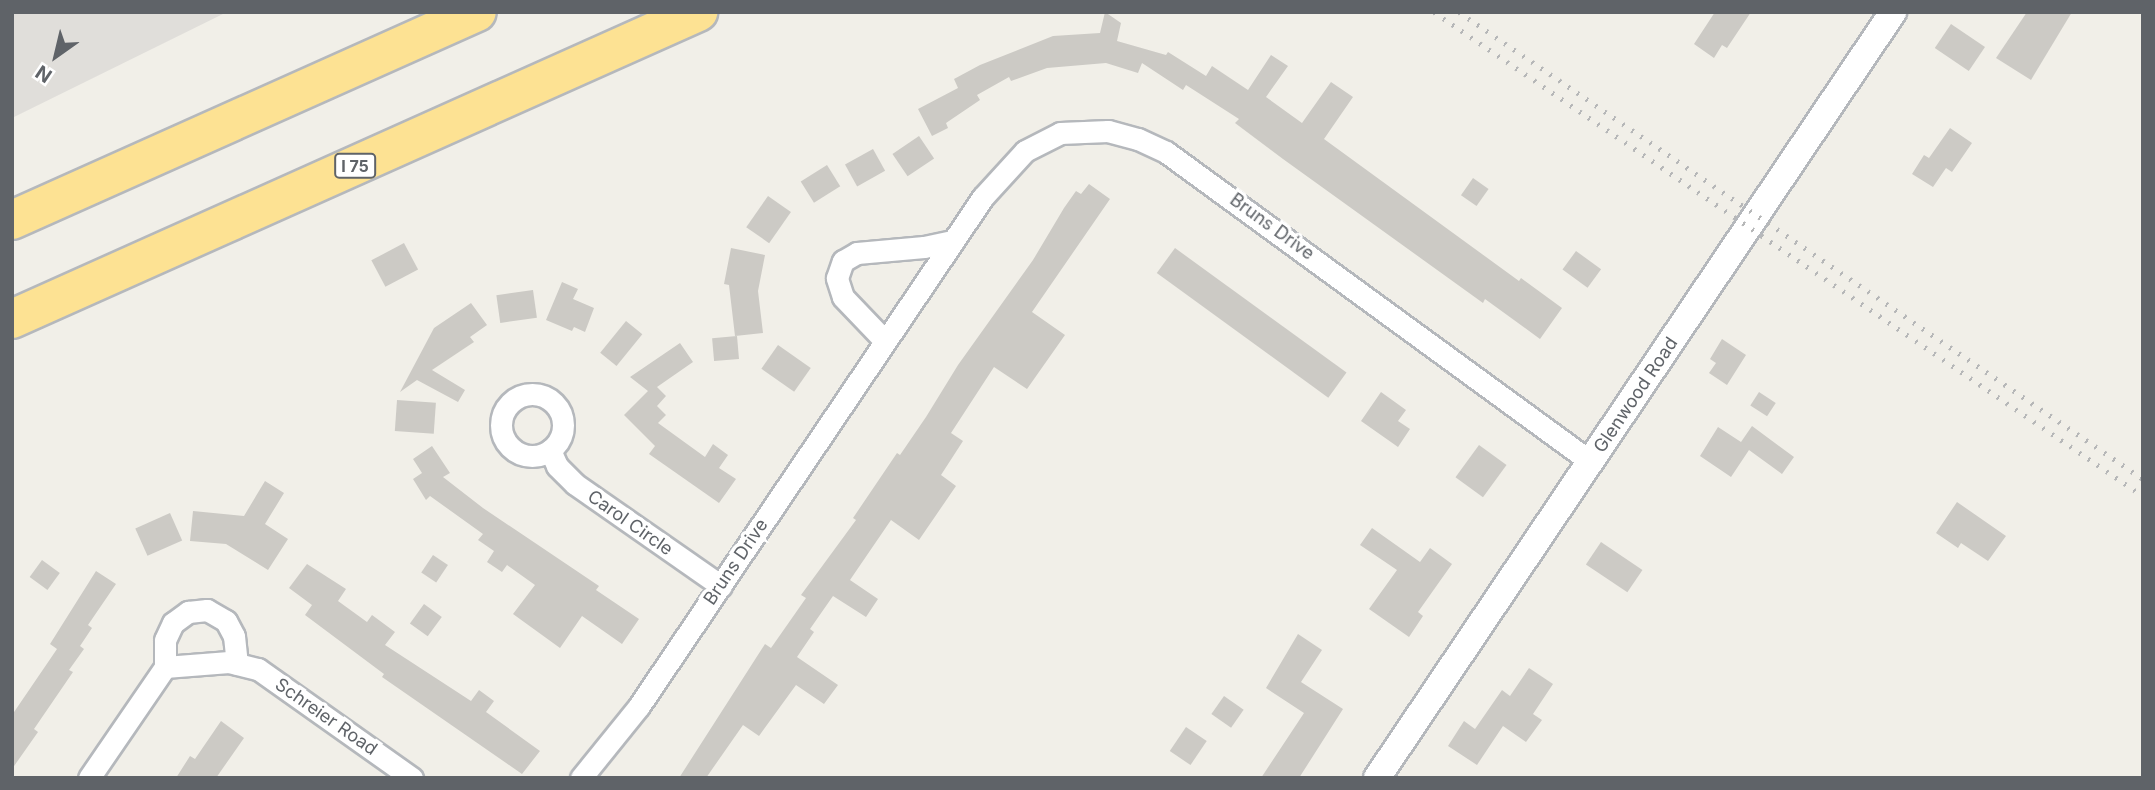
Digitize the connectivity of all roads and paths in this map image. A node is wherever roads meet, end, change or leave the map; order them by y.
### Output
1 (477, 12) edge
2 (698, 12) edge
3 (1893, 12) edge
4 (12, 220) edge
5 (953, 241) junction
6 (12, 318) edge
7 (885, 341) junction
8 (550, 450) dead end
9 (1591, 462) junction
10 (720, 586) junction
11 (237, 664) junction
12 (165, 667) junction
13 (89, 778) edge
14 (412, 778) edge
15 (581, 778) edge
16 (1377, 778) edge

1 - 4 highway
2 - 6 highway, I 75
3 - 9 street, Glenwood Road
5 - 7 street, Bruns Drive
5 - 7 street
5 - 9 street, Bruns Drive
7 - 10 street, Bruns Drive
8 - 10 street, Carol Circle
9 - 16 street, Glenwood Road
10 - 15 street, Bruns Drive
11 - 12 street, Schreier Road
11 - 12 street
11 - 14 street, Schreier Road
12 - 13 street

